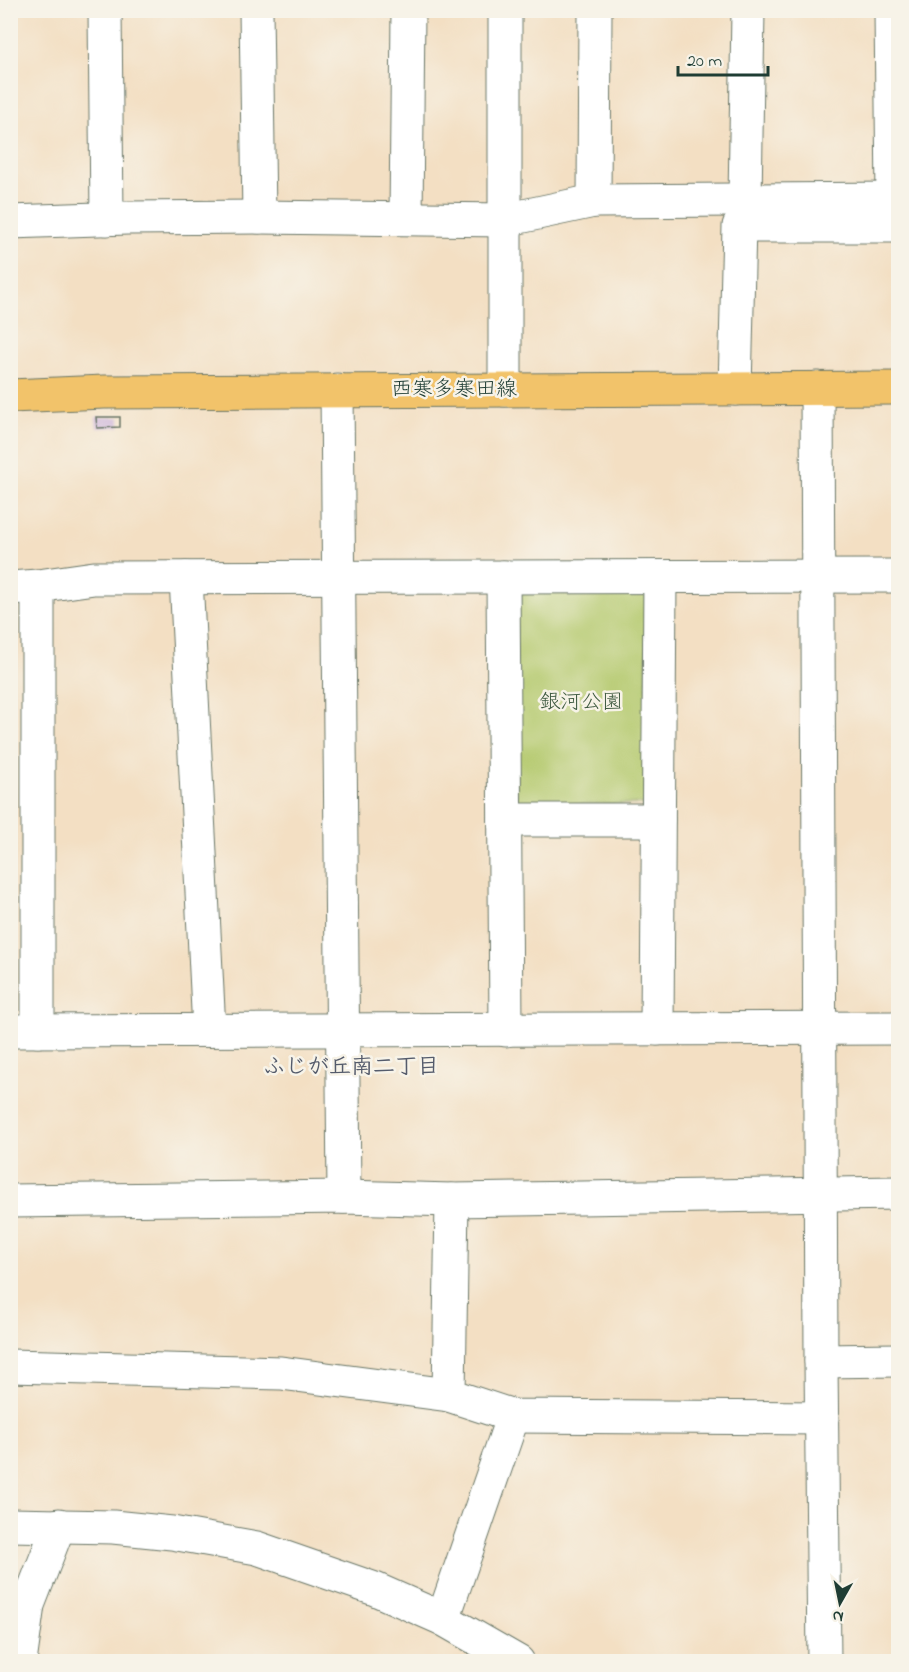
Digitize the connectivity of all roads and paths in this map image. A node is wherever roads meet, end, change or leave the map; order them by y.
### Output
1 (105, 10) edge
2 (256, 10) edge
3 (408, 10) edge
4 (505, 10) edge
5 (595, 10) edge
6 (747, 10) edge
7 (891, 10) edge
8 (746, 200) junction
9 (594, 201) junction
10 (897, 208) edge
11 (259, 217) junction
12 (406, 218) junction
13 (107, 219) junction
14 (505, 220) junction
15 (10, 222) edge
16 (817, 388) junction
17 (898, 388) edge
18 (735, 389) junction
19 (337, 390) junction
20 (505, 390) junction
21 (10, 396) edge
22 (898, 576) edge
23 (660, 577) junction
24 (818, 577) junction
25 (186, 578) junction
26 (339, 578) junction
27 (503, 578) junction
28 (24, 587) edge
29 (505, 820) junction
30 (658, 820) junction
31 (898, 1028) edge
32 (657, 1029) junction
33 (820, 1029) junction
34 (209, 1030) junction
35 (343, 1030) junction
36 (506, 1030) junction
37 (24, 1031) edge
38 (898, 1193) edge
39 (821, 1194) junction
40 (344, 1197) junction
41 (452, 1200) junction
42 (10, 1201) edge
43 (898, 1360) edge
44 (821, 1361) junction
45 (10, 1366) edge
46 (449, 1395) junction
47 (513, 1416) junction
48 (822, 1418) junction
49 (10, 1525) edge
50 (59, 1525) junction
51 (443, 1619) junction
52 (20, 1662) edge
53 (518, 1662) edge
54 (824, 1662) edge

1 - 13 street
2 - 11 street
3 - 12 street
4 - 14 street
5 - 9 street
6 - 8 street
7 - 10 street
8 - 9 street
8 - 10 street
9 - 14 street
10 - 18 street
11 - 12 street
11 - 13 street
12 - 14 street
13 - 15 street
14 - 20 street
16 - 17 main road, 西寒多寒田線
16 - 18 main road, 西寒多寒田線
16 - 24 street
18 - 20 main road, 西寒多寒田線
19 - 20 main road, 西寒多寒田線
19 - 21 main road, 西寒多寒田線
19 - 26 street
22 - 24 street
23 - 24 street
23 - 27 street
23 - 30 street
24 - 33 street
25 - 26 street
25 - 28 street
25 - 34 street
26 - 27 street
26 - 35 street
27 - 29 street
28 - 37 street
29 - 30 street
29 - 36 street
30 - 32 street
31 - 33 street
32 - 33 street
32 - 36 street
33 - 39 street
34 - 35 street
34 - 37 street
35 - 36 street
35 - 40 street
38 - 39 street
39 - 41 street
39 - 44 street
40 - 41 street
40 - 42 street
41 - 46 street
43 - 44 street
44 - 48 street
45 - 46 street
46 - 47 street
47 - 48 street
47 - 51 street
48 - 54 street
49 - 50 street
50 - 51 street
50 - 52 street
51 - 53 street

